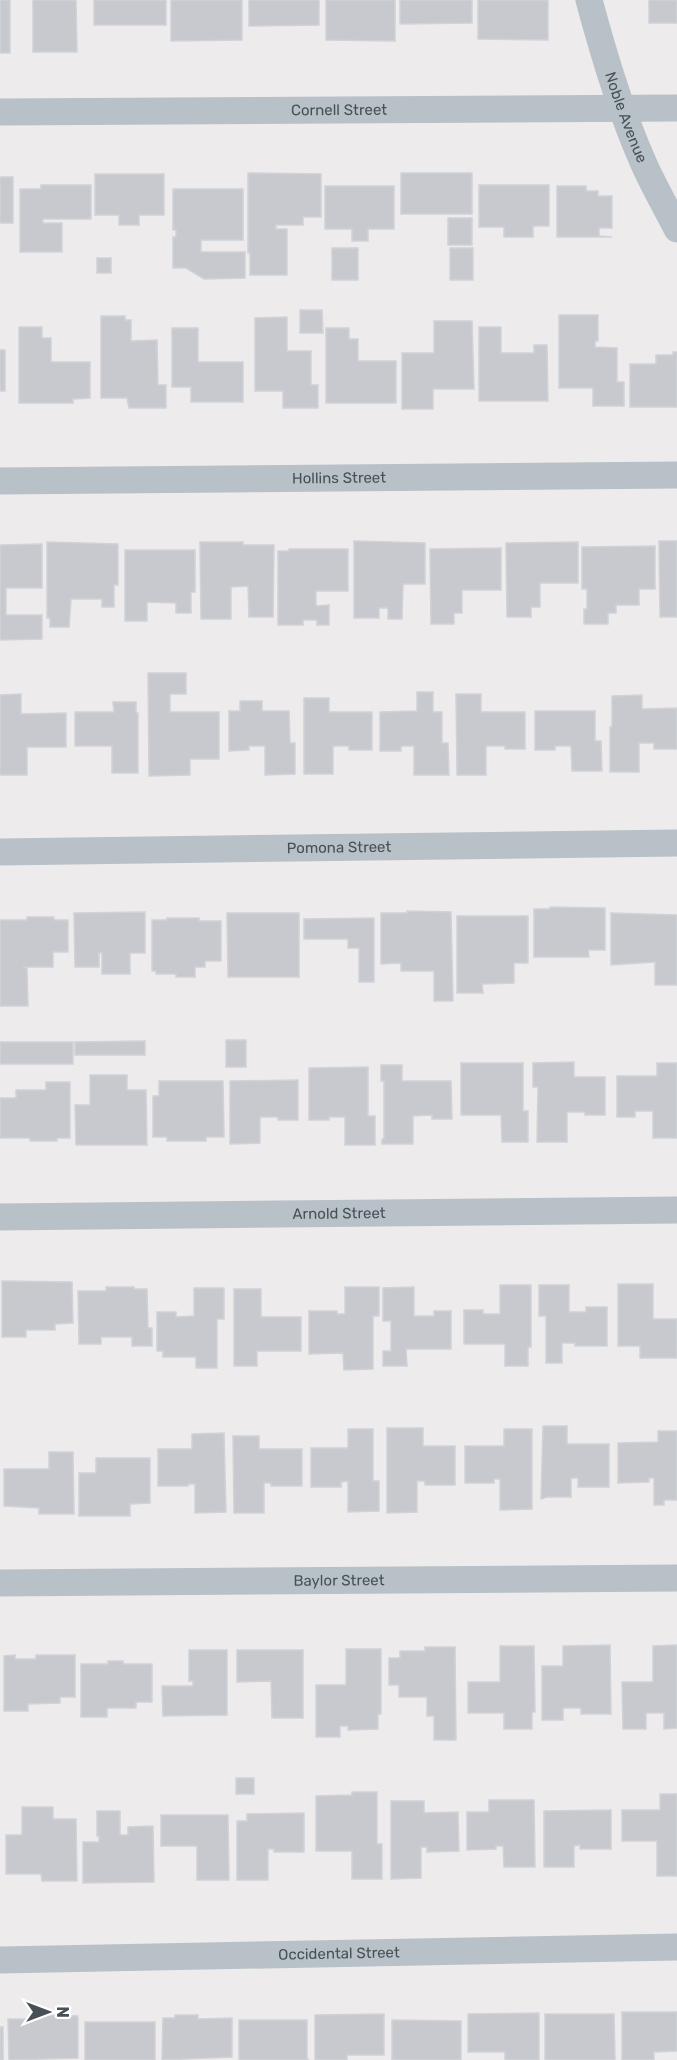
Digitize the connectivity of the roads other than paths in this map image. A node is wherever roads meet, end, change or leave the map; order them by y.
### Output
1 (589, 0) edge
2 (621, 108) junction
3 (677, 108) edge
4 (0, 112) edge
5 (677, 229) edge
6 (677, 475) edge
7 (0, 481) edge
8 (677, 843) edge
9 (0, 852) edge
10 (677, 1210) edge
11 (0, 1217) edge
12 (677, 1578) edge
13 (0, 1583) edge
14 (677, 1947) edge
15 (0, 1960) edge

1 - 2 street, Noble Avenue
2 - 3 street, Cornell Street
2 - 4 street, Cornell Street
2 - 5 street, Noble Avenue
6 - 7 street, Hollins Street
8 - 9 street, Pomona Street
10 - 11 street, Arnold Street
12 - 13 street, Baylor Street
14 - 15 street, Occidental Street

